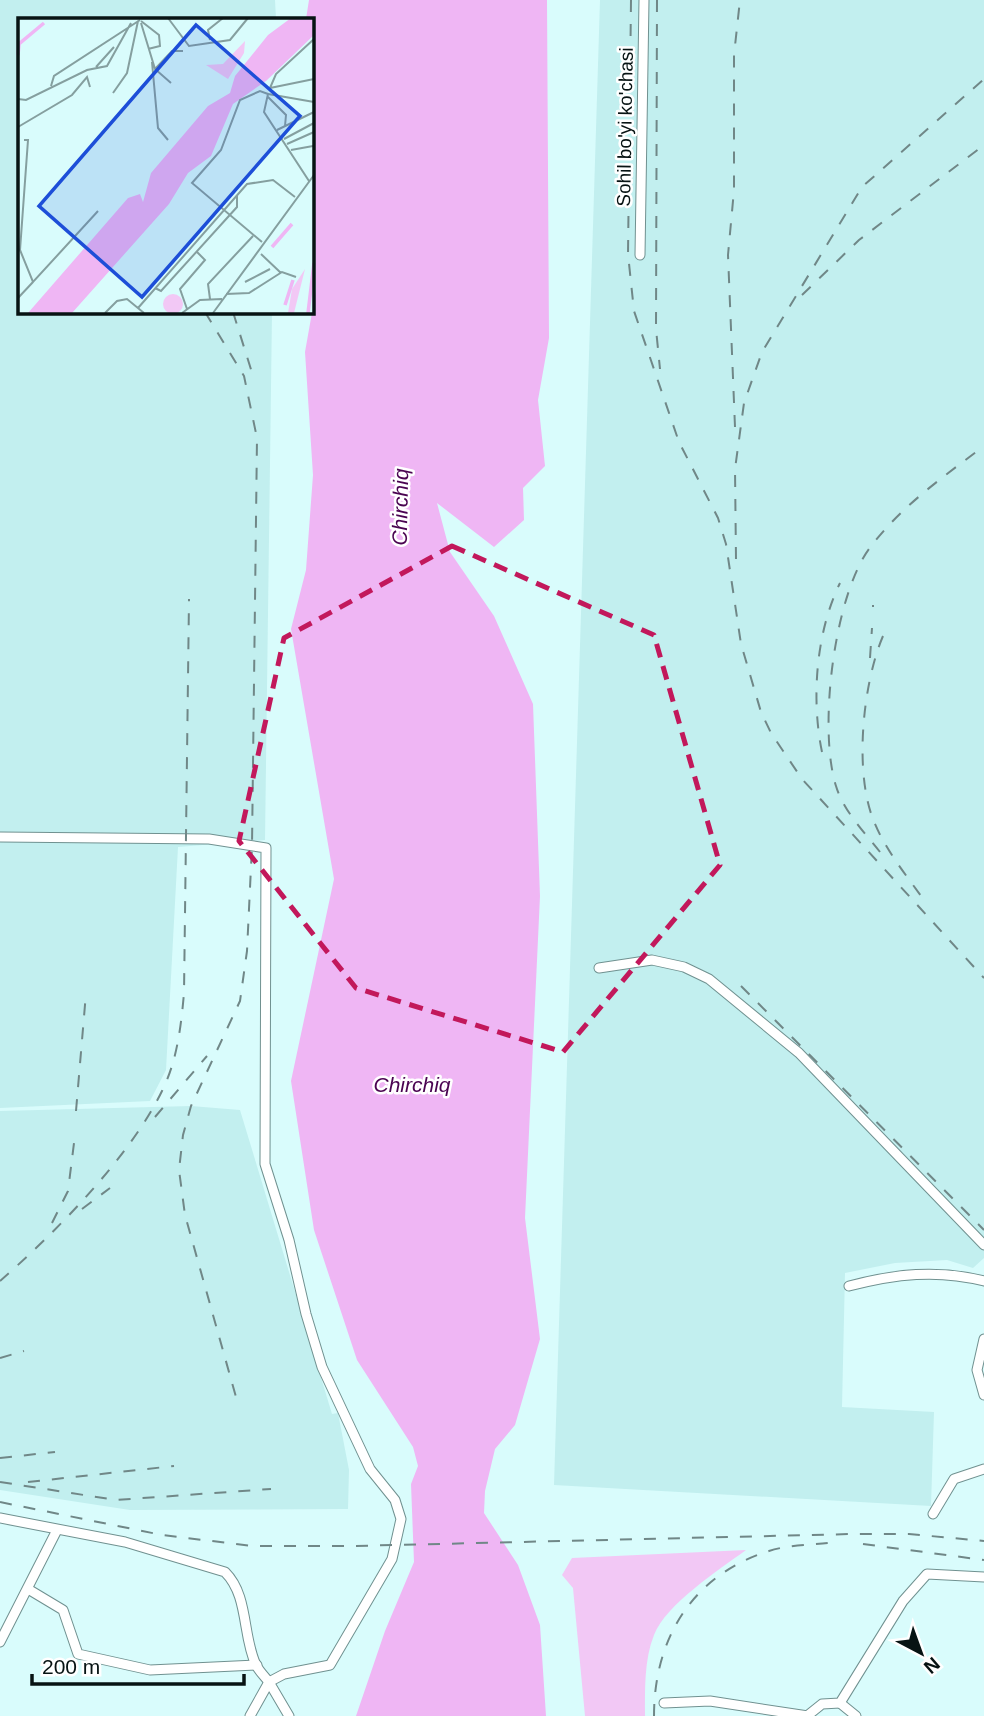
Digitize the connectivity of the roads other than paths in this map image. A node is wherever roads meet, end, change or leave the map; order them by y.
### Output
1 (644, 0) edge
2 (640, 255) dead end
3 (0, 837) edge
4 (599, 968) dead end
5 (984, 1245) edge
6 (984, 1280) edge
7 (849, 1286) dead end
8 (984, 1339) edge
9 (984, 1395) edge
10 (984, 1469) edge
11 (933, 1514) dead end
12 (0, 1518) edge
13 (57, 1530) junction
14 (984, 1577) edge
15 (28, 1589) junction
16 (0, 1642) edge
17 (257, 1665) junction
18 (269, 1682) junction
19 (664, 1703) dead end
20 (840, 1703) junction
21 (250, 1716) edge
22 (289, 1716) edge
23 (808, 1716) edge
24 (856, 1716) edge

1 - 2 street, Sohil bo'yi ko'chasi
3 - 18 street
4 - 5 street
6 - 7 street
8 - 9 street
10 - 11 street
12 - 13 street
13 - 15 street
13 - 17 street
14 - 20 street
15 - 16 street
15 - 17 street
17 - 18 street
18 - 21 street
18 - 22 street
19 - 23 street
20 - 23 street
20 - 24 street

